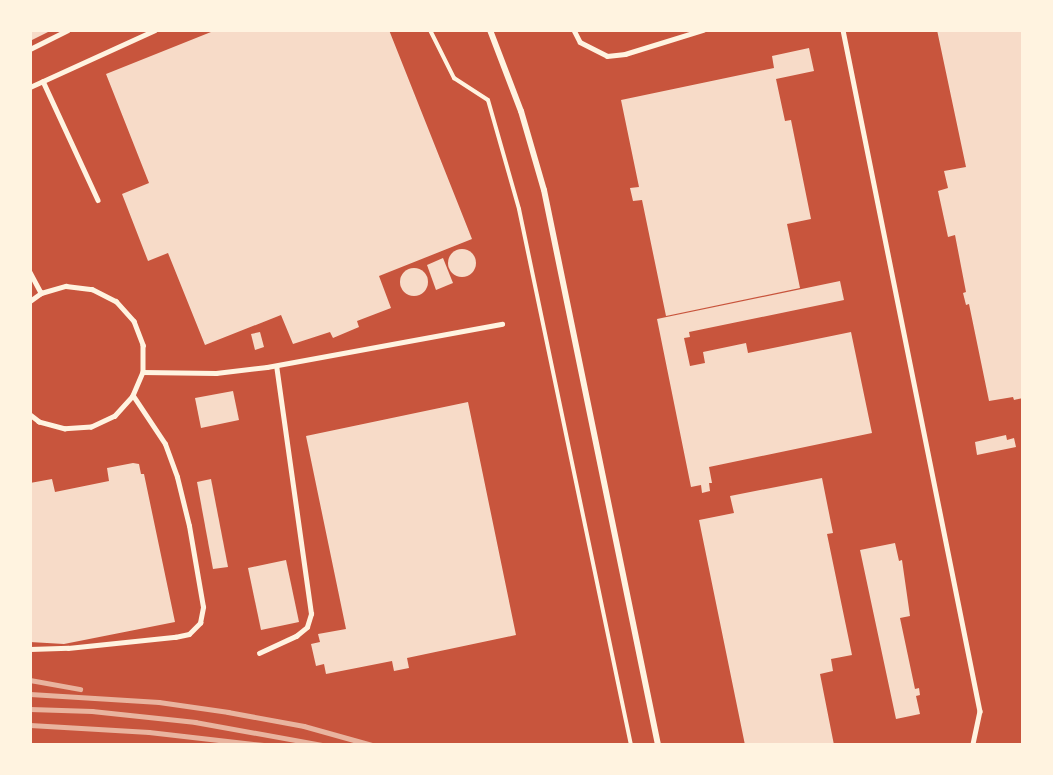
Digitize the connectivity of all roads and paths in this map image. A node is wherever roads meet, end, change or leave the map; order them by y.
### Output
1 (68, 30) edge
2 (155, 30) edge
3 (430, 30) edge
4 (490, 30) edge
5 (574, 30) edge
6 (703, 30) edge
7 (843, 30) edge
8 (30, 49) edge
9 (43, 81) junction
10 (30, 87) edge
11 (98, 200) dead end
12 (30, 273) edge
13 (41, 293) junction
14 (30, 301) edge
15 (502, 324) dead end
16 (276, 366) junction
17 (143, 372) junction
18 (133, 396) junction
19 (30, 415) edge
20 (30, 649) edge
21 (259, 653) dead end
22 (631, 745) edge
23 (658, 745) edge
24 (973, 745) edge

1 - 8 lane
2 - 9 lane
3 - 22 path
4 - 23 street
5 - 6 lane
7 - 24 lane
9 - 10 lane
9 - 11 lane
12 - 13 lane
13 - 14 lane
13 - 17 lane
15 - 16 lane
16 - 17 lane
16 - 21 lane
17 - 18 lane
18 - 19 lane
18 - 20 lane

